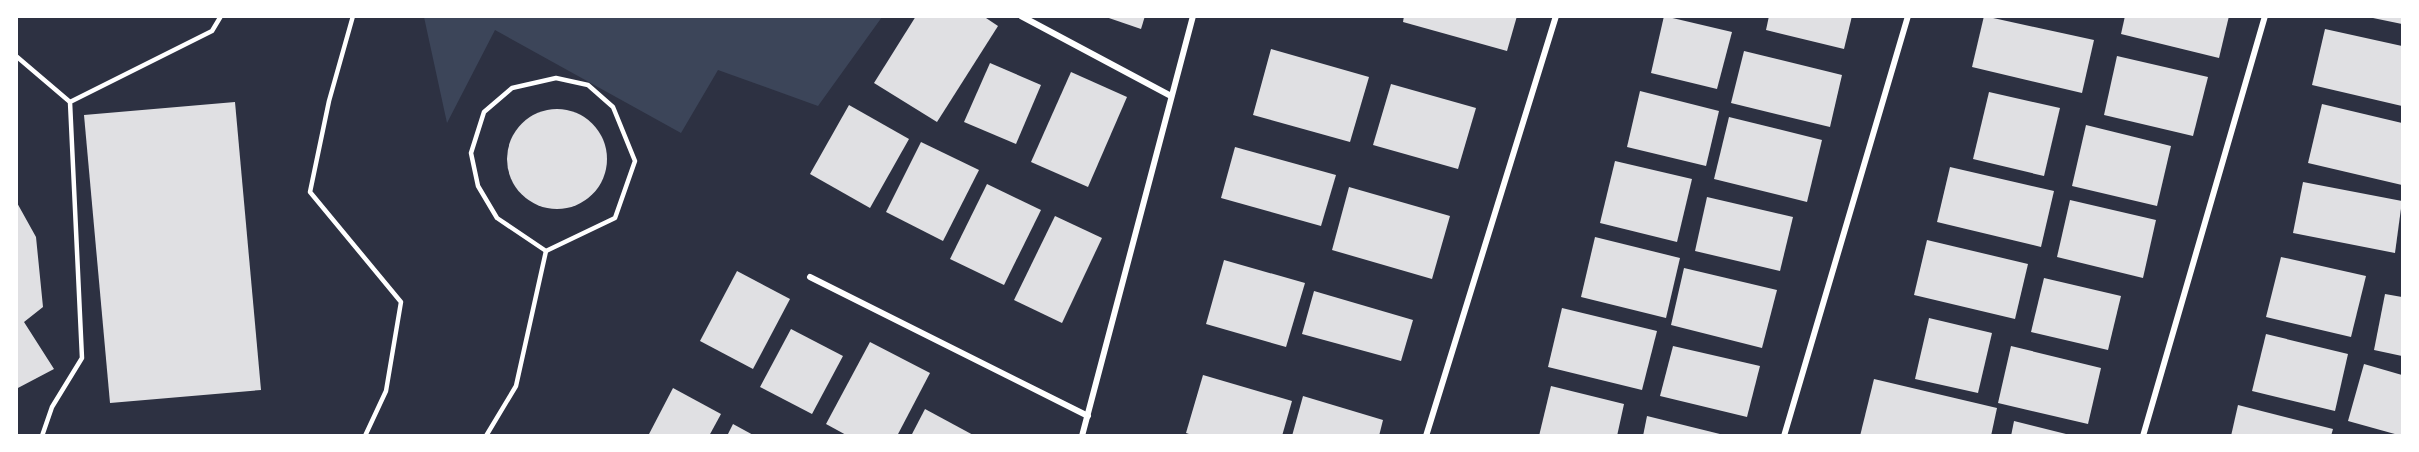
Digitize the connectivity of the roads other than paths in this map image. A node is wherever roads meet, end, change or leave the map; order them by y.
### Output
1 (221, 16) edge
2 (353, 16) edge
3 (1021, 16) edge
4 (1193, 16) edge
5 (1556, 16) edge
6 (1908, 16) edge
7 (2265, 16) edge
8 (16, 56) edge
9 (1171, 96) junction
10 (70, 102) junction
11 (546, 251) junction
12 (810, 277) dead end
13 (1088, 416) junction
14 (42, 435) edge
15 (365, 435) edge
16 (486, 435) edge
17 (1082, 435) edge
18 (1426, 435) edge
19 (1784, 435) edge
20 (2143, 435) edge

1 - 10 lane
2 - 15 lane
3 - 9 street
4 - 9 street
5 - 18 street
6 - 19 street
7 - 20 street
8 - 10 lane
9 - 13 street
10 - 14 lane
11 - 11 lane
11 - 16 lane
12 - 13 street
13 - 17 street

